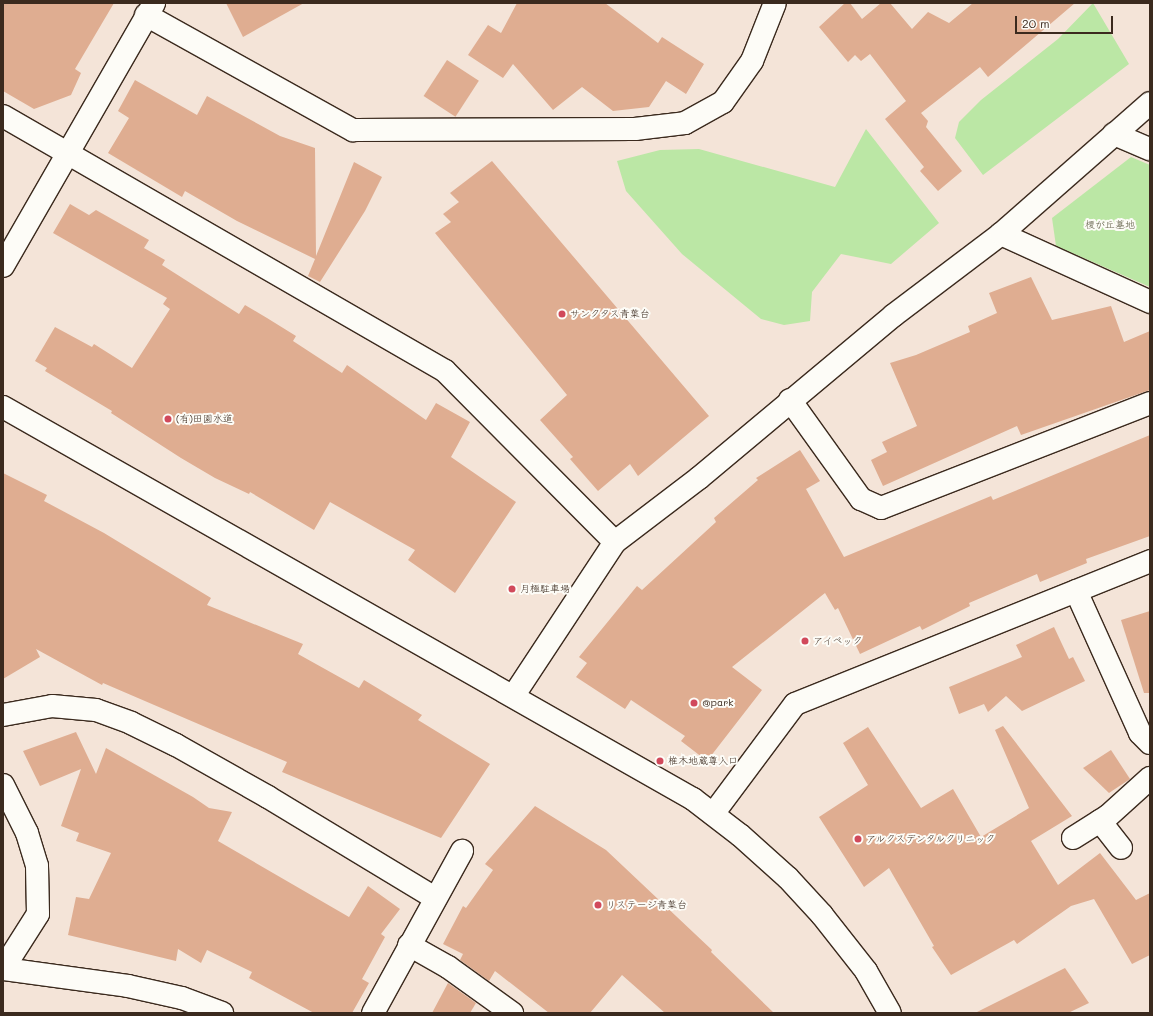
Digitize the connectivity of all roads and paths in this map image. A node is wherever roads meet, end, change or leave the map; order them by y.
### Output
1 (775, 3) edge
2 (150, 9) edge
3 (1150, 103) edge
4 (3, 116) edge
5 (1114, 134) junction
6 (1150, 149) edge
7 (67, 152) junction
8 (1001, 234) junction
9 (3, 266) edge
10 (1150, 302) edge
11 (790, 400) junction
12 (1150, 403) edge
13 (3, 407) edge
14 (615, 542) junction
15 (1150, 561) edge
16 (1076, 591) junction
17 (514, 695) junction
18 (3, 715) edge
19 (1150, 743) edge
20 (1150, 778) edge
21 (3, 785) edge
22 (713, 814) junction
23 (1100, 821) junction
24 (1072, 838) dead end
25 (1121, 848) dead end
26 (462, 851) dead end
27 (435, 898) junction
28 (409, 945) junction
29 (3, 969) edge
30 (222, 1013) edge
31 (373, 1013) edge
32 (512, 1013) edge
33 (890, 1013) edge

1 - 2 street
2 - 7 street
3 - 5 street
4 - 7 street
5 - 6 street
5 - 8 street
7 - 9 street
7 - 14 street
8 - 10 street
8 - 11 street
11 - 12 street
11 - 14 street
13 - 17 street
14 - 17 street
15 - 16 street
16 - 19 street
16 - 22 street
17 - 22 street
18 - 27 street
20 - 23 street
21 - 29 street
22 - 33 street
23 - 24 street
23 - 25 street
26 - 27 street
27 - 28 street
28 - 31 street
28 - 32 street
29 - 30 street

